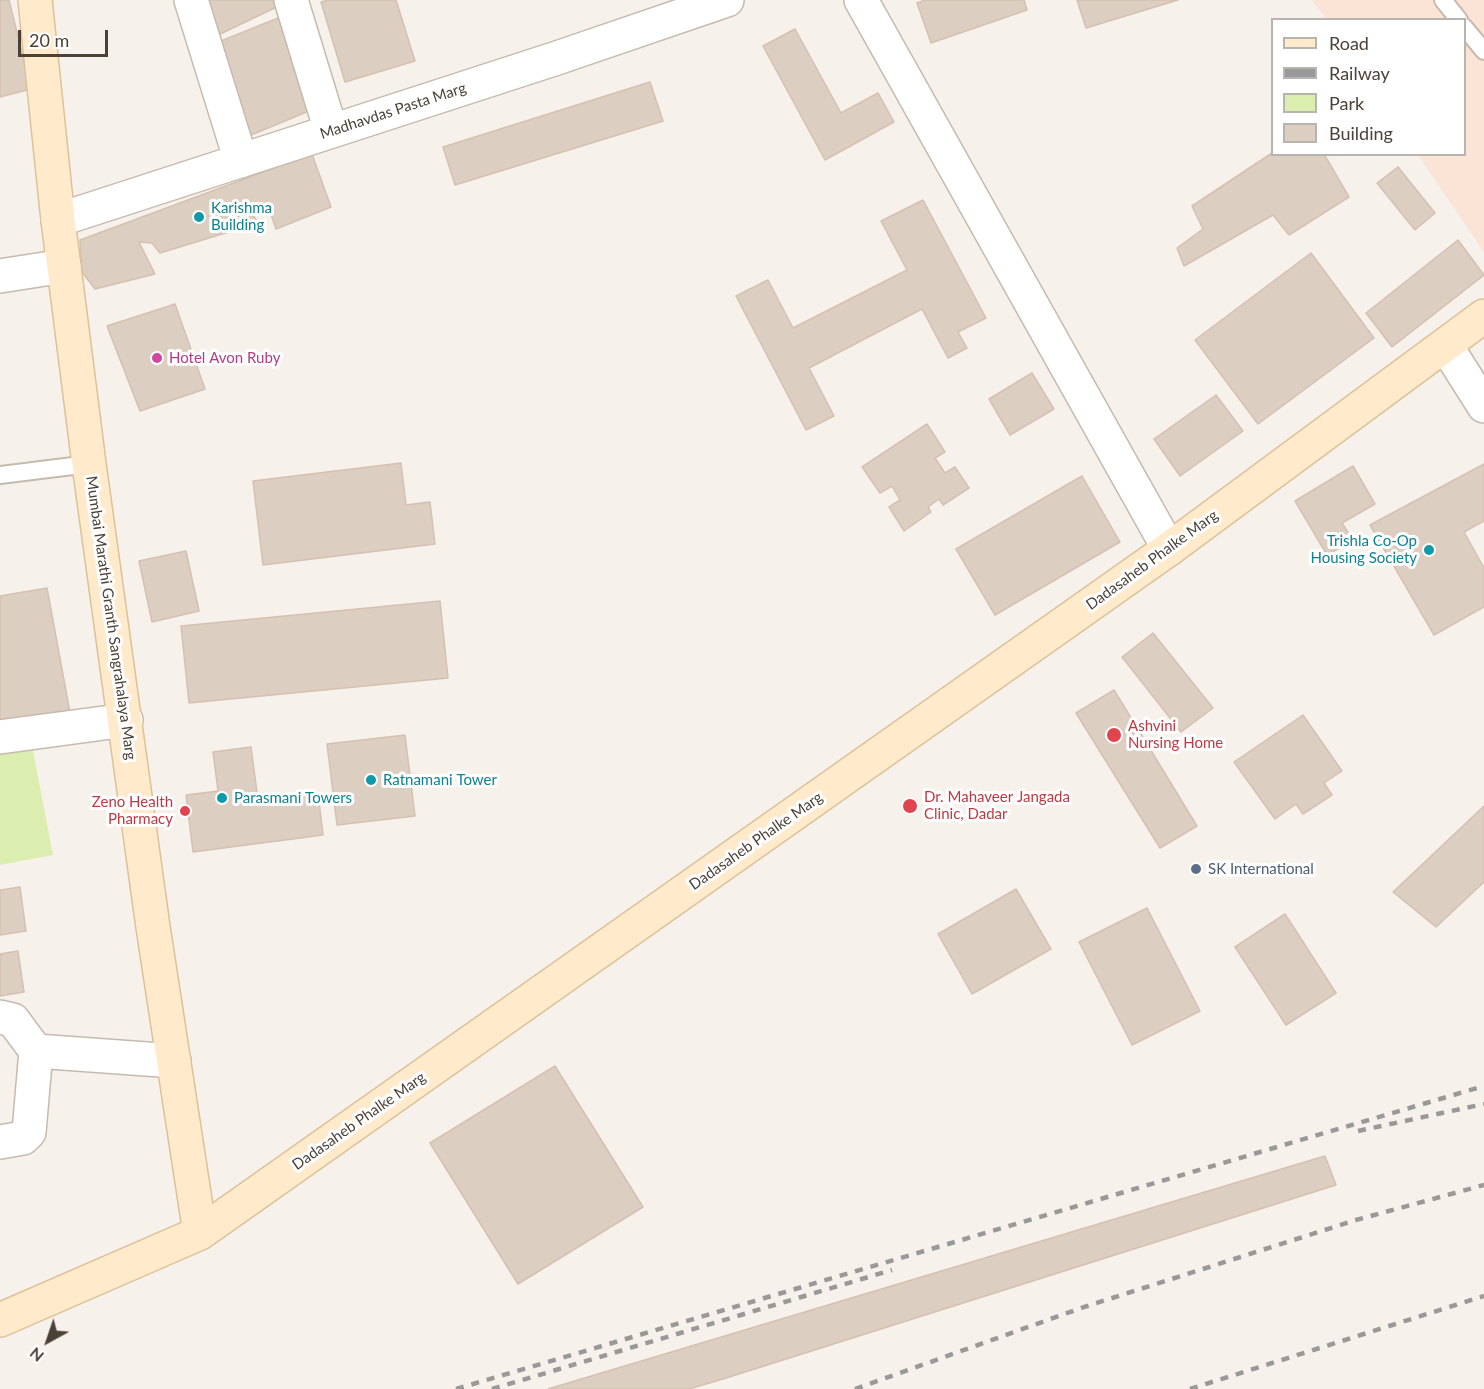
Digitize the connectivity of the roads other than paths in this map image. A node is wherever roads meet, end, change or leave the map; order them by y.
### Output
1 (35, 0) edge
2 (191, 0) edge
3 (291, 0) edge
4 (728, 0) edge
5 (861, 0) edge
6 (1443, 0) edge
7 (1457, 18) edge
8 (1466, 29) edge
9 (1484, 51) edge
10 (331, 131) junction
11 (241, 161) junction
12 (58, 220) junction
13 (64, 266) junction
14 (0, 276) edge
15 (1484, 316) edge
16 (1446, 346) junction
17 (1484, 406) edge
18 (89, 464) junction
19 (0, 475) edge
20 (1169, 549) junction
21 (126, 720) junction
22 (0, 737) edge
23 (0, 1017) edge
24 (36, 1052) junction
25 (174, 1061) junction
26 (0, 1142) edge
27 (200, 1233) junction
28 (0, 1320) edge

1 - 12 street, Mumbai Marathi Granth Sangrahalaya Marg
2 - 11 street
3 - 10 street
4 - 10 street, Madhavdas Pasta Marg
5 - 20 street
6 - 7 lane
8 - 9 lane
10 - 11 street, Madhavdas Pasta Marg
11 - 12 street, Madhavdas Pasta Marg
12 - 13 street, Mumbai Marathi Granth Sangrahalaya Marg
13 - 14 street
13 - 18 street, Mumbai Marathi Granth Sangrahalaya Marg
15 - 16 street, Dadasaheb Phalke Marg
16 - 17 street
16 - 20 street, Dadasaheb Phalke Marg
18 - 19 lane
18 - 21 street, Mumbai Marathi Granth Sangrahalaya Marg
20 - 27 street, Dadasaheb Phalke Marg
21 - 22 street
21 - 25 street, Mumbai Marathi Granth Sangrahalaya Marg
23 - 24 street
24 - 25 street
24 - 26 street
25 - 27 street, Mumbai Marathi Granth Sangrahalaya Marg
27 - 28 street, Dadasaheb Phalke Marg

